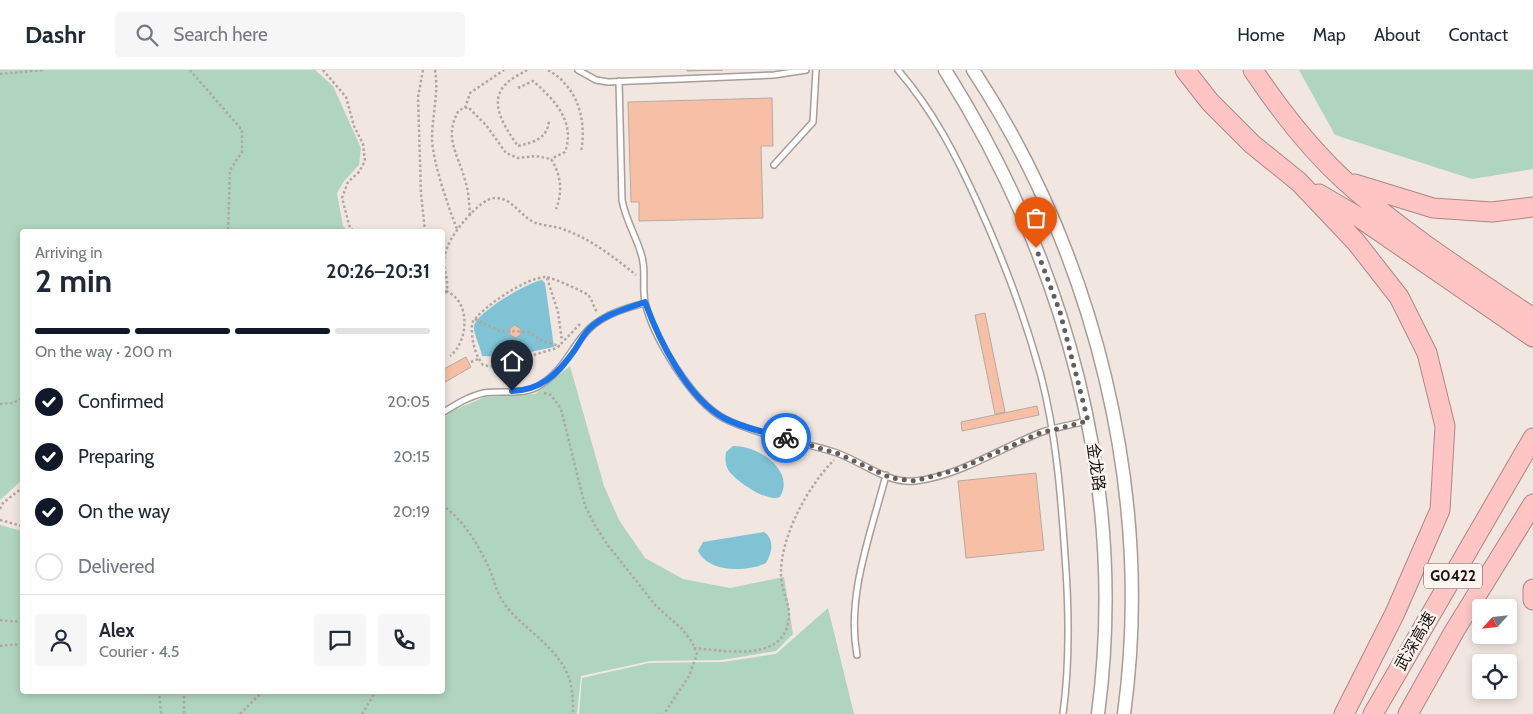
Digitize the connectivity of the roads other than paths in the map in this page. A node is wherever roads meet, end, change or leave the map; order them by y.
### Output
1 (578, 70) edge
2 (806, 70) edge
3 (816, 70) edge
4 (898, 70) edge
5 (944, 70) edge
6 (973, 70) edge
7 (1185, 70) edge
8 (1253, 70) edge
9 (619, 81) junction
10 (774, 165) dead end
11 (1344, 181) junction
12 (1299, 182) junction
13 (1533, 207) edge
14 (645, 302) junction
15 (1533, 318) edge
16 (1533, 337) edge
17 (445, 412) edge
18 (1088, 421) junction
19 (1051, 429) junction
20 (1533, 438) edge
21 (886, 475) junction
22 (1533, 504) edge
23 (1533, 589) edge
24 (1533, 600) edge
25 (857, 655) dead end
26 (1063, 714) edge
27 (1098, 714) edge
28 (1124, 714) edge
29 (1344, 714) edge
30 (1373, 714) edge
31 (1408, 714) edge

1 - 9 lane
2 - 9 lane
3 - 10 lane
4 - 19 lane
5 - 18 street, 金龙路
6 - 28 street, 金龙路
7 - 12 highway
8 - 11 highway
9 - 14 lane
11 - 13 highway
11 - 15 highway
12 - 16 highway
12 - 29 highway
14 - 17 lane
14 - 21 lane
18 - 19 lane
18 - 27 street, 金龙路
19 - 21 lane
19 - 26 lane
20 - 30 highway, 武深高速 / G0422
21 - 25 lane
22 - 31 highway, 武深高速 / G0422
23 - 24 highway

